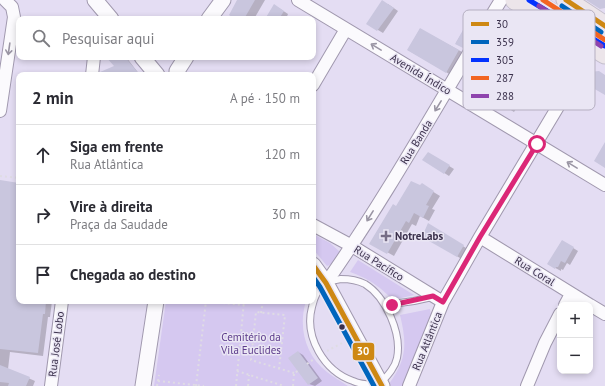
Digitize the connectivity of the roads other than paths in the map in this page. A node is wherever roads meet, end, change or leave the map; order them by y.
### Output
1 (5, 0) edge
2 (95, 0) edge
3 (223, 0) edge
4 (298, 0) edge
5 (501, 0) edge
6 (515, 0) edge
7 (543, 0) edge
8 (566, 0) edge
9 (495, 10) edge
10 (537, 10) edge
11 (558, 10) edge
12 (575, 10) edge
13 (105, 16) edge
14 (211, 16) edge
15 (346, 29) junction
16 (595, 31) edge
17 (602, 39) edge
18 (595, 50) edge
19 (94, 60) edge
20 (144, 60) edge
21 (184, 60) edge
22 (463, 63) edge
23 (92, 72) edge
24 (154, 72) edge
25 (177, 72) edge
26 (316, 80) edge
27 (448, 90) junction
28 (463, 99) edge
29 (481, 110) edge
30 (557, 110) edge
31 (0, 111) edge
32 (537, 144) junction
33 (605, 185) edge
34 (316, 228) edge
35 (480, 237) junction
36 (352, 246) junction
37 (316, 269) edge
38 (326, 282) junction
39 (316, 294) edge
40 (571, 294) junction
41 (438, 299) junction
42 (567, 302) edge
43 (585, 302) edge
44 (62, 304) edge
45 (156, 304) edge
46 (313, 304) edge
47 (385, 306) junction
48 (593, 307) edge
49 (605, 314) edge
50 (557, 319) edge
51 (381, 385) edge
52 (51, 386) edge
53 (143, 386) edge
54 (409, 386) edge
55 (527, 386) edge

1 -> 31 street
2 - 13 street
3 - 14 street
4 - 15 street, Avenida Índico
5 - 9 street, Rua Banda
6 - 10 main road
7 - 11 lane
8 - 12 main road
15 - 26 street
27 -> 15 street, Avenida Índico
16 - 17 main road
17 - 18 street, Rua Atlântica
19 - 23 street
20 - 24 street
21 - 25 street
22 - 27 street, Rua Banda
27 - 28 street, Avenida Índico
27 -> 36 street, Rua Banda
29 - 32 street, Avenida Índico
30 - 32 street, Rua Atlântica
33 -> 32 street, Avenida Índico
32 - 35 street, Rua Atlântica
34 - 36 street, Rua Pacífico
35 - 40 street, Rua Coral
35 - 41 street, Rua Atlântica
36 - 38 street, Rua Banda
36 - 41 street, Rua Pacífico
37 - 38 street
38 - 39 lane
38 - 47 lane
38 - 51 street
40 - 42 street
40 - 43 street, Rua Coral
41 - 47 lane
41 - 54 street, Rua Atlântica
44 - 52 street, Rua José Lobo
45 - 53 street
46 - 51 lane
47 - 51 lane
48 - 49 street, Rua Coral
50 - 55 street

